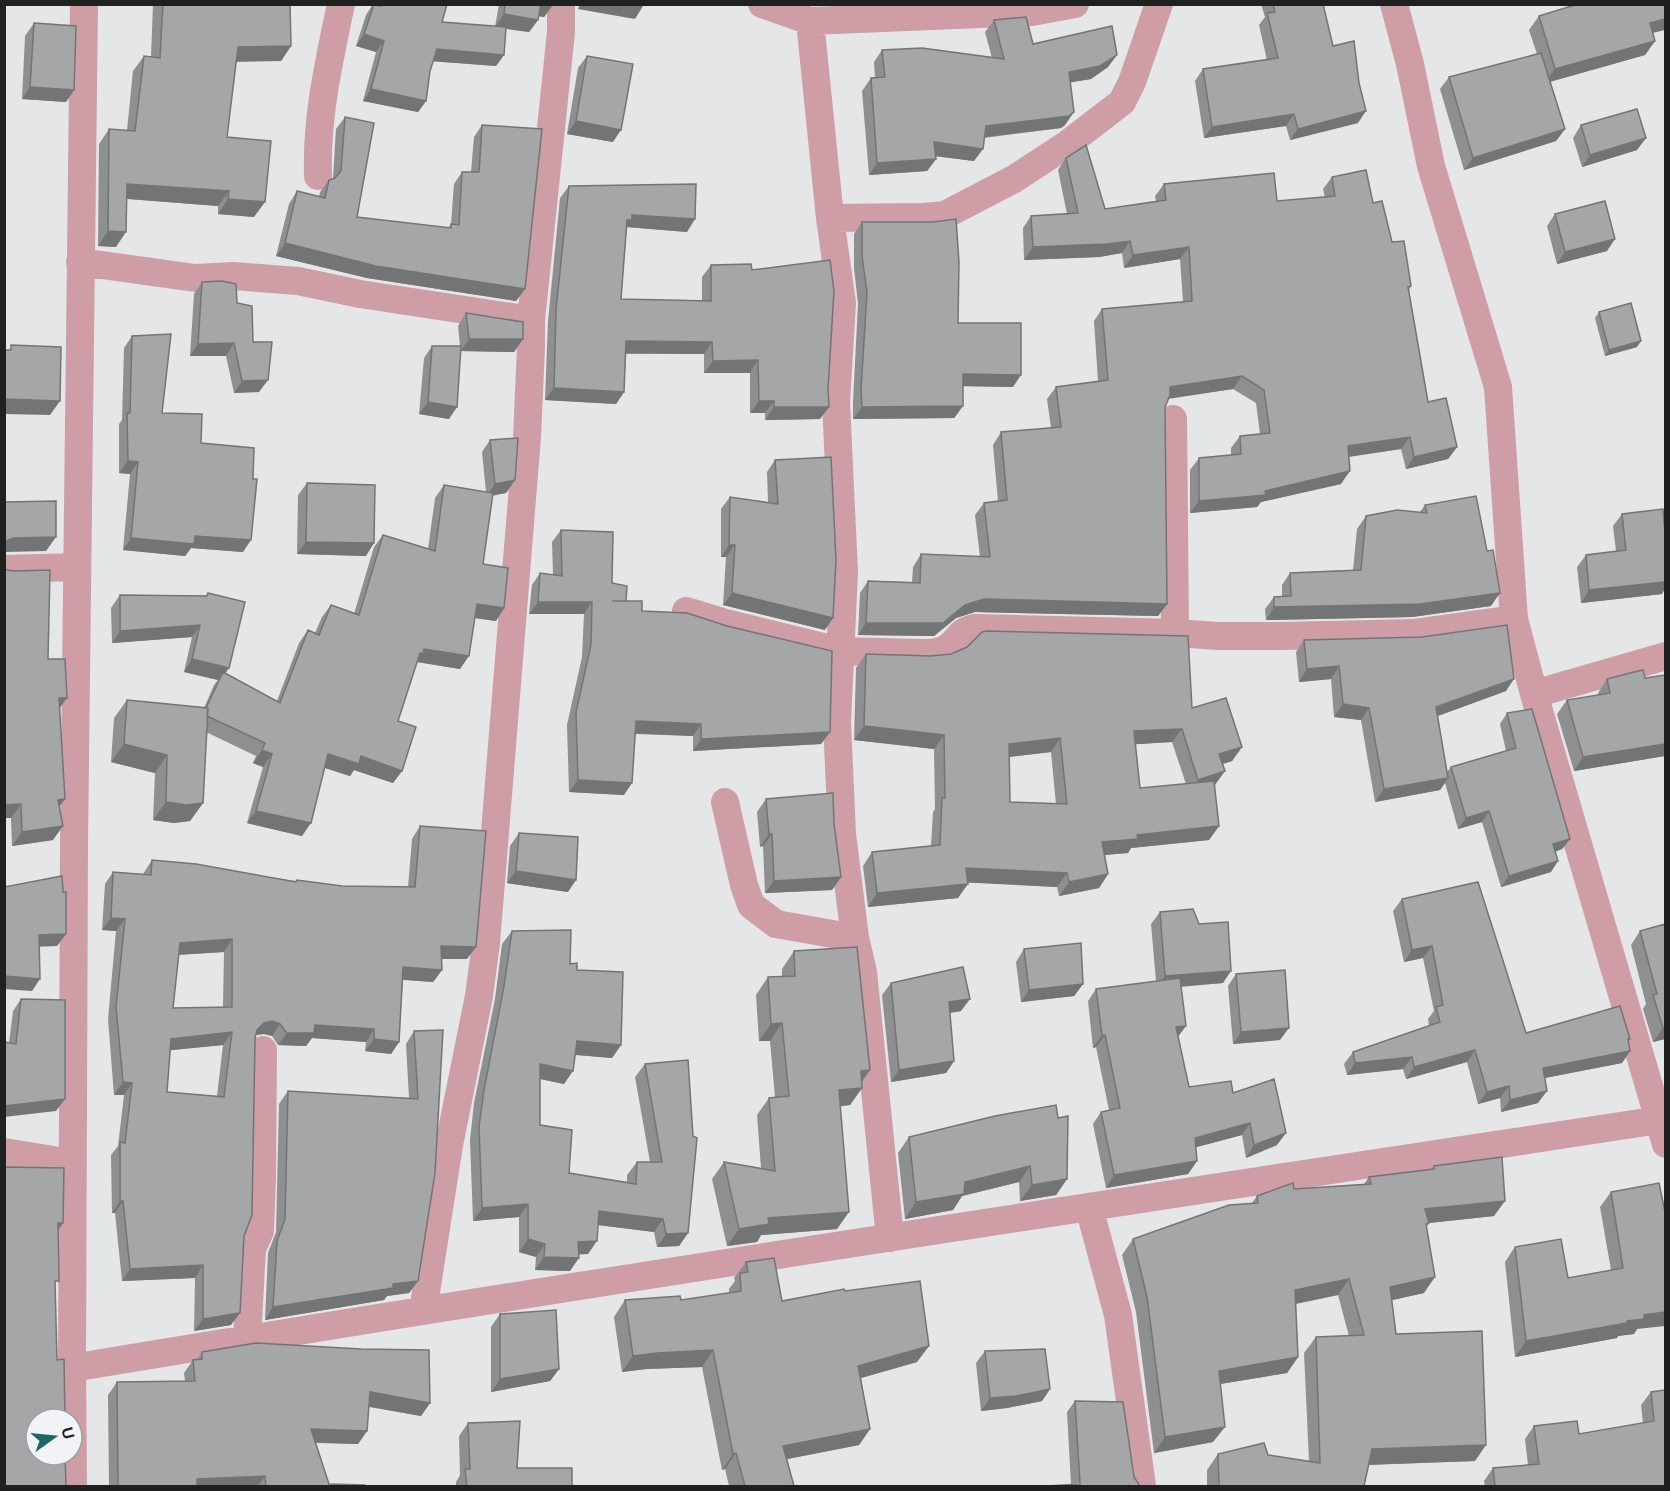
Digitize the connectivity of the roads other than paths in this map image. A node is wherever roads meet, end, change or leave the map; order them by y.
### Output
1 (84, 4) edge
2 (341, 4) edge
3 (561, 4) edge
4 (762, 4) edge
5 (1075, 4) edge
6 (1159, 4) edge
7 (1394, 4) edge
8 (810, 21) junction
9 (318, 176) dead end
10 (830, 218) junction
11 (80, 262) junction
12 (531, 320) junction
13 (1173, 419) dead end
14 (77, 567) junction
15 (4, 569) edge
16 (686, 611) edge
17 (1514, 619) junction
18 (1175, 633) junction
19 (840, 651) junction
20 (1665, 656) edge
21 (1534, 694) junction
22 (725, 802) dead end
23 (855, 938) junction
24 (263, 1050) dead end
25 (1663, 1128) edge
26 (4, 1152) edge
27 (72, 1163) junction
28 (1089, 1207) junction
29 (890, 1238) junction
30 (423, 1311) junction
31 (247, 1339) junction
32 (72, 1368) junction
33 (73, 1486) edge
34 (1142, 1486) edge

1 - 11 street
2 - 9 street
3 - 12 street
4 - 8 street
5 - 8 street
6 - 10 street
7 - 17 street
8 - 10 street
10 - 19 street
11 - 12 street
11 - 14 street
12 - 30 street
13 - 18 street
14 - 15 street
14 - 27 street
16 - 19 street
17 - 18 street
17 - 21 street
18 - 19 street
19 - 23 street
20 - 21 street
21 - 25 street
22 - 23 street
23 - 29 street
24 - 31 street
25 - 28 street
26 - 27 street
27 - 32 street
28 - 29 street
28 - 34 street
29 - 30 street
30 - 31 street
31 - 32 street
32 - 33 street

